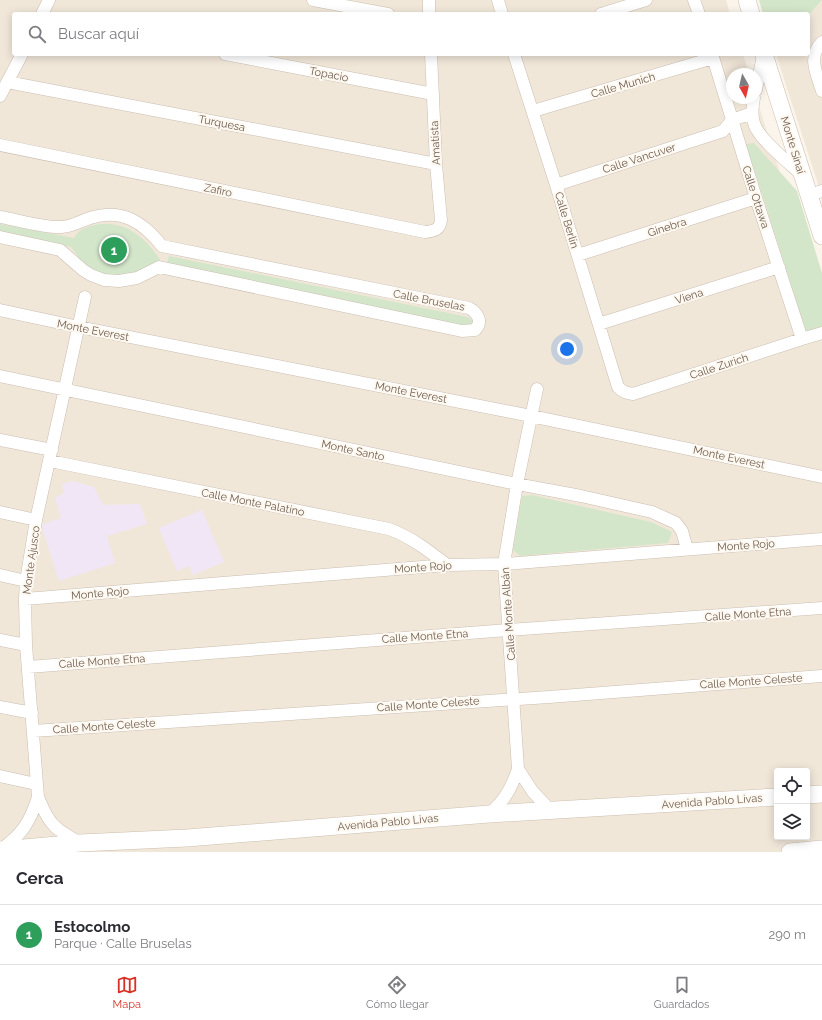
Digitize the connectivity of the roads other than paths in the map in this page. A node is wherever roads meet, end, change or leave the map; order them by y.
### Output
1 (49, 0) edge
2 (313, 0) edge
3 (429, 0) edge
4 (498, 0) edge
5 (646, 0) edge
6 (694, 0) edge
7 (747, 0) edge
8 (43, 12) edge
9 (377, 12) edge
10 (430, 12) edge
11 (501, 12) edge
12 (607, 12) edge
13 (698, 12) edge
14 (750, 12) edge
15 (819, 44) edge
16 (21, 56) edge
17 (235, 56) edge
18 (431, 56) edge
19 (515, 56) edge
20 (713, 56) edge
21 (764, 56) edge
22 (765, 56) edge
23 (761, 68) edge
24 (7, 82) junction
25 (822, 91) edge
26 (433, 94) junction
27 (0, 96) edge
28 (753, 104) edge
29 (533, 111) junction
30 (752, 113) junction
31 (732, 120) junction
32 (756, 129) junction
33 (722, 131) junction
34 (737, 135) junction
35 (0, 145) edge
36 (436, 164) junction
37 (802, 176) junction
38 (556, 185) junction
39 (815, 193) edge
40 (756, 198) junction
41 (819, 213) edge
42 (0, 217) edge
43 (436, 230) joint
44 (822, 236) edge
45 (0, 237) edge
46 (162, 246) junction
47 (578, 255) junction
48 (159, 267) junction
49 (779, 267) junction
50 (85, 297) dead end
51 (0, 310) edge
52 (599, 324) junction
53 (79, 327) junction
54 (822, 333) edge
55 (802, 339) junction
56 (0, 376) edge
57 (618, 387) joint
58 (537, 389) dead end
59 (64, 390) junction
60 (531, 416) junction
61 (0, 440) edge
62 (51, 456) junction
63 (822, 477) edge
64 (517, 484) junction
65 (0, 512) edge
66 (36, 520) junction
67 (822, 539) edge
68 (687, 549) junction
69 (504, 564) junction
70 (447, 565) junction
71 (0, 575) edge
72 (26, 581) junction
73 (25, 599) junction
74 (822, 608) edge
75 (508, 630) junction
76 (0, 640) edge
77 (26, 645) junction
78 (28, 667) junction
79 (822, 676) edge
80 (514, 699) junction
81 (0, 707) edge
82 (32, 713) junction
83 (33, 731) junction
84 (518, 769) junction
85 (0, 776) edge
86 (36, 784) junction
87 (822, 794) edge
88 (810, 795) edge
89 (38, 797) junction
90 (774, 797) edge
91 (551, 811) junction
92 (489, 814) junction
93 (80, 843) junction
94 (822, 849) edge
95 (0, 850) edge
96 (790, 852) edge

1 - 8 street
2 - 9 street
3 - 10 street
4 - 11 street
5 - 12 street
6 - 13 street
7 - 14 main road
15 - 25 street
16 - 24 street
17 - 26 street, Topacio
18 - 26 street, Amatista
19 - 29 street, Calle Berlín
20 - 29 street, Calle Munich
20 - 31 street, Calle Ottawa
21 - 23 street
22 - 37 main road, Monte Sinaí
24 - 27 street
24 - 36 street, Turquesa
26 - 36 street, Amatista
28 - 30 street
29 - 38 street, Calle Berlín
30 - 31 street
30 - 32 street
31 - 33 street, Calle Vancuver
31 - 34 street, Calle Ottawa
32 - 34 street
32 - 37 street
33 - 34 street
33 - 38 street, Calle Vancuver
34 - 40 street, Calle Ottawa
35 - 43 street, Zafiro
36 - 43 street, Amatista
37 - 39 main road, Monte Sinaí
38 - 47 street, Calle Berlín
39 - 41 main road, Monte Sinaí
40 - 47 street, Ginebra
40 - 49 street, Calle Ottawa
41 - 44 main road, Monte Sinaí
42 - 46 street
45 - 48 street
46 - 48 street
46 - 48 street, Calle Bruselas
47 - 52 street, Calle Berlín
49 - 52 street, Viena
49 - 55 street, Calle Ottawa
50 - 53 street, Monte Ajusco
51 - 53 street, Monte Everest
52 - 57 street, Calle Berlín
53 - 59 street, Monte Ajusco
53 - 60 street, Monte Everest
54 - 55 street, Calle Zurich
55 - 57 street, Calle Zurich
56 - 59 street, Monte Santo
58 - 60 street, Calle Monte Albán
59 - 62 street, Monte Ajusco
59 - 64 street, Monte Santo
60 - 63 street, Monte Everest
60 - 64 street, Calle Monte Albán
61 - 62 street, Calle Monte Palatino
62 - 66 street, Monte Ajusco
62 - 70 street, Calle Monte Palatino
64 - 68 street, Monte Santo
64 - 69 street, Calle Monte Albán
65 - 66 street
66 - 72 street, Monte Ajusco
67 - 68 street, Monte Rojo
68 - 69 street, Monte Rojo
69 - 70 street, Monte Rojo
69 - 75 street, Calle Monte Albán
70 - 73 street, Monte Rojo
71 - 72 street
72 - 73 street, Monte Ajusco
73 - 77 street, Monte Ajusco
74 - 75 street, Calle Monte Etna
75 - 78 street, Calle Monte Etna
75 - 80 street, Calle Monte Albán
76 - 77 street
77 - 78 street, Monte Ajusco
78 - 82 street, Monte Ajusco
79 - 80 street, Calle Monte Celeste
80 - 83 street, Calle Monte Celeste
80 - 84 street, Calle Monte Albán
81 - 82 street
82 - 83 street, Monte Ajusco
83 - 86 street, Monte Ajusco
84 - 91 street, Calle Monte Albán
84 - 92 street, Calle Monte Albán
85 - 86 street
86 - 89 street, Monte Ajusco
87 - 88 main road
89 - 93 street, Monte Ajusco
89 - 95 street, Monte Ajusco
90 - 91 main road, Avenida Pablo Livas
91 - 92 main road, Avenida Pablo Livas
92 - 93 main road, Avenida Pablo Livas
93 - 95 main road, Avenida Pablo Livas
94 - 96 main road

